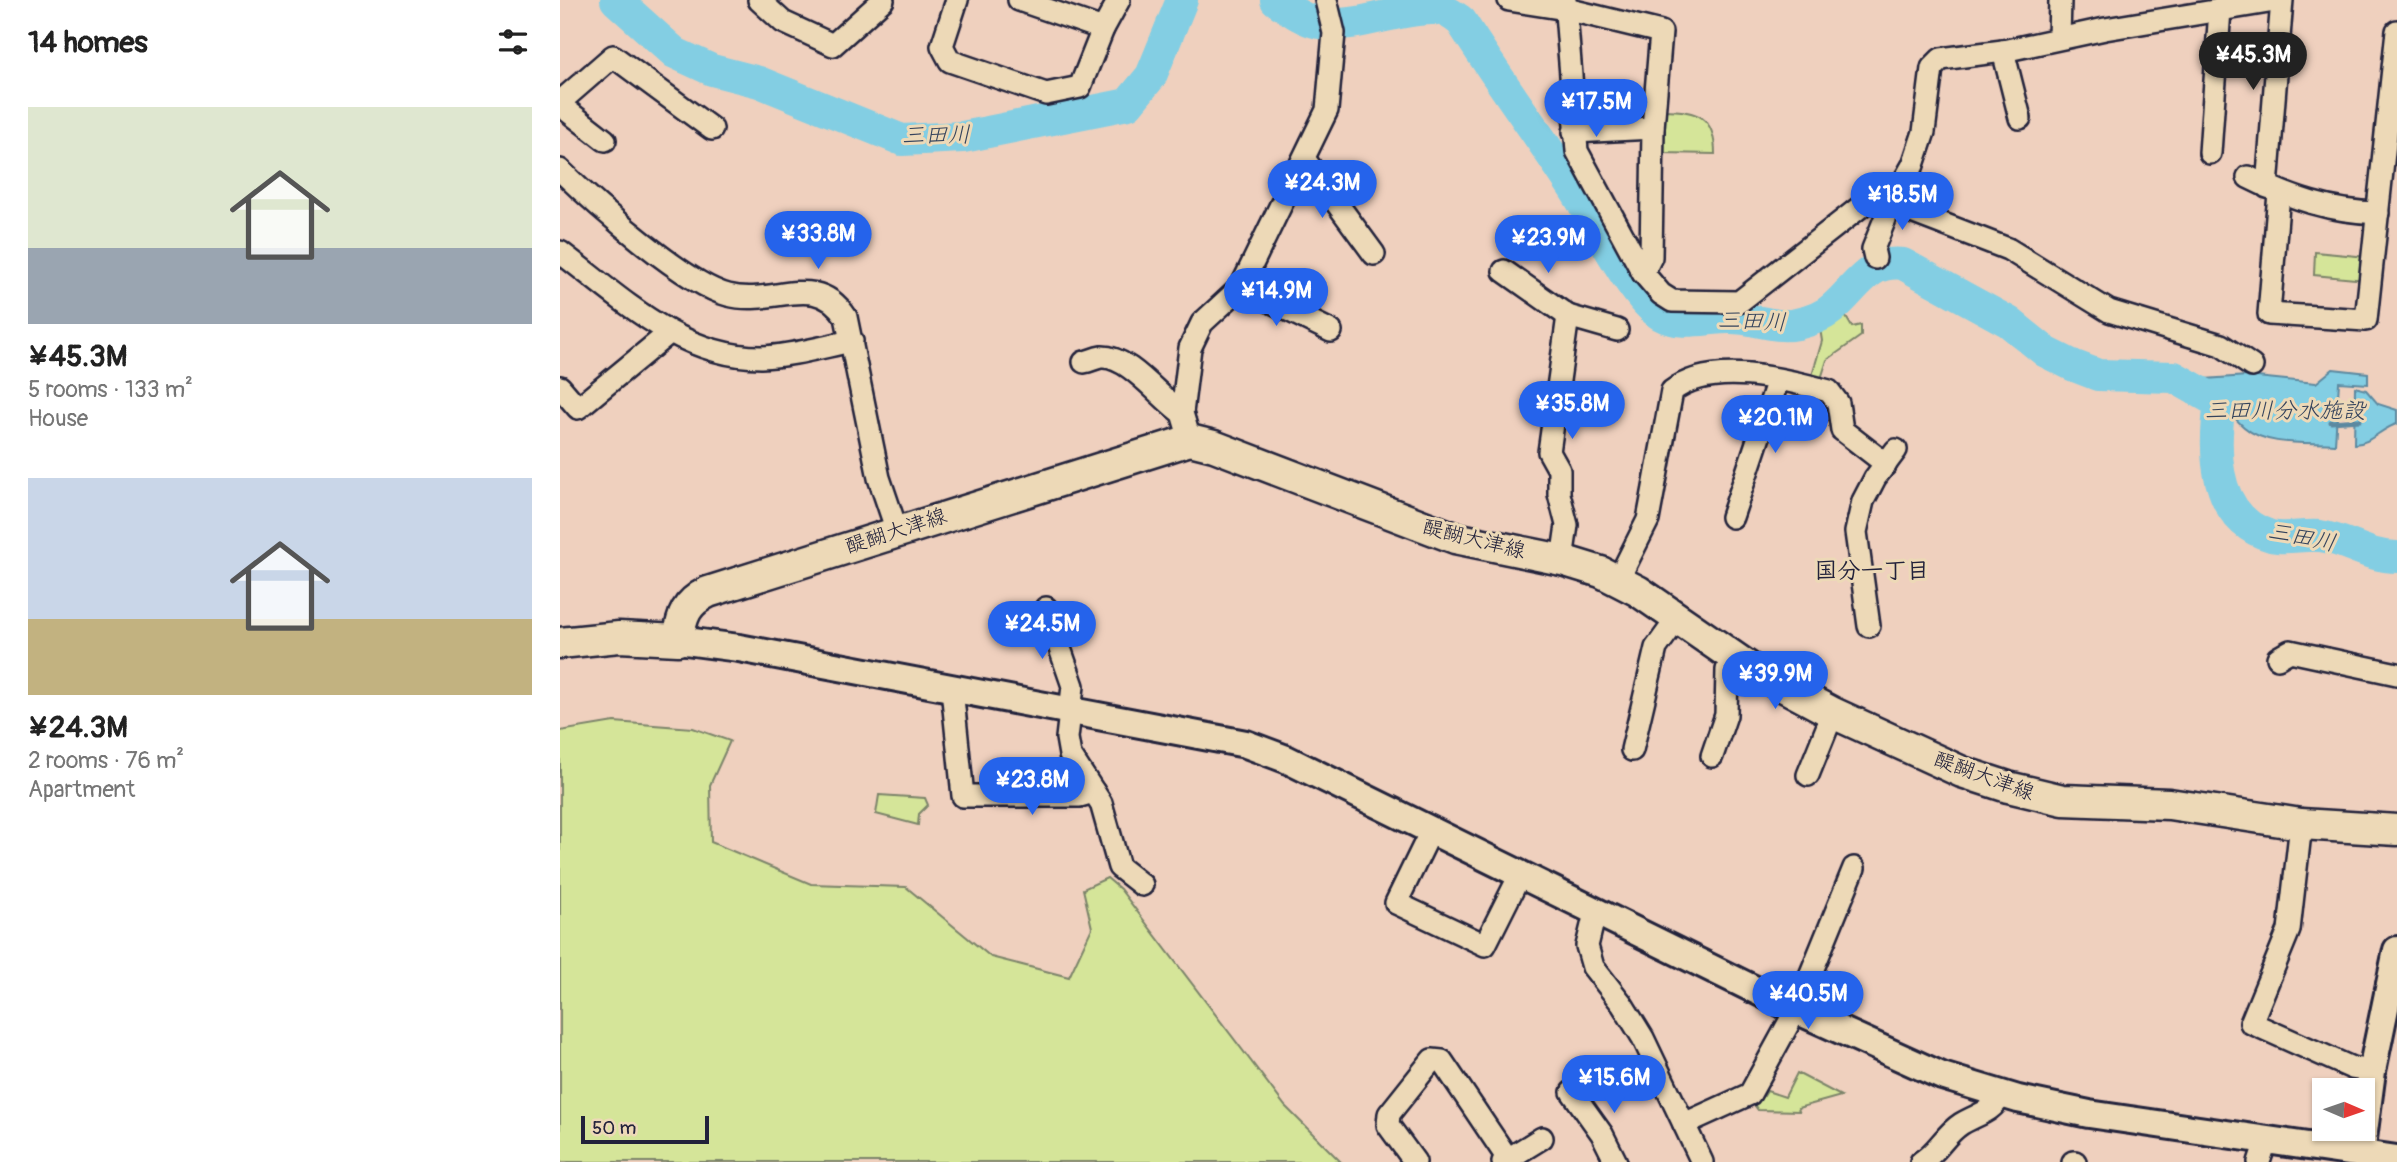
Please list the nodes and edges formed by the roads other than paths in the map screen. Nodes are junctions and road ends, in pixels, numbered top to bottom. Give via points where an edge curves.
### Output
1 (759, 0) edge
2 (883, 0) edge
3 (957, 0) edge
4 (1019, 0) edge
5 (1119, 0) edge
6 (1509, 0) edge
7 (2060, 0) edge
8 (2281, 0) edge
9 (1565, 4) edge
10 (2217, 6) edge
11 (1330, 17) edge
12 (1103, 29) junction
13 (2397, 32) edge
14 (2059, 38) junction
15 (2003, 51) junction
16 (560, 104) edge
17 (2020, 118) dead end
18 (1653, 128) junction
19 (712, 129) dead end
20 (1574, 132) junction
21 (605, 140) dead end
22 (2210, 153) dead end
23 (1305, 160) junction
24 (560, 170) edge
25 (2265, 186) junction
26 (1891, 204) junction
27 (2378, 213) junction
28 (560, 251) edge
29 (1374, 254) dead end
30 (1875, 258) dead end
31 (1504, 271) dead end
32 (1643, 273) junction
33 (1241, 287) junction
34 (1568, 316) junction
35 (1617, 330) dead end
36 (1331, 331) dead end
37 (669, 333) junction
38 (852, 341) junction
39 (1084, 362) dead end
40 (2252, 366) dead end
41 (1778, 380) junction
42 (560, 387) edge
43 (1186, 427) junction
44 (1732, 517) dead end
45 (897, 531) junction
46 (1562, 560) junction
47 (1618, 580) junction
48 (1046, 608) dead end
49 (1677, 619) junction
50 (1869, 626) dead end
51 (678, 640) junction
52 (560, 643) edge
53 (1732, 656) junction
54 (2278, 658) dead end
55 (2397, 674) edge
56 (952, 689) junction
57 (1070, 711) junction
58 (1832, 713) junction
59 (1632, 750) dead end
60 (1712, 756) dead end
61 (1808, 775) dead end
62 (1094, 792) junction
63 (2301, 824) junction
64 (2397, 830) edge
65 (1431, 831) junction
66 (1854, 868) dead end
67 (1520, 875) junction
68 (1142, 885) dead end
69 (1595, 913) junction
70 (2397, 950) edge
71 (1796, 1010) junction
72 (2372, 1072) junction
73 (1572, 1092) dead end
74 (2001, 1095) junction
75 (1684, 1124) junction
76 (1542, 1138) dead end
77 (2262, 1151) edge
78 (2381, 1157) edge
79 (1935, 1159) edge
80 (1506, 1160) edge
81 (1415, 1162) edge
82 (1616, 1162) edge
83 (1702, 1162) edge

1 - 2 street via 783,22 834,45
3 - 12 street via 942,46 950,61 1046,94 1080,87
4 - 12 street
5 - 12 street
6 - 9 street
7 - 14 street
8 - 10 street
8 - 25 street
9 - 18 street via 1661,32
9 - 20 street
10 - 14 street
10 - 22 street
11 - 23 street via 1327,110
13 - 27 street
14 - 15 street
15 - 17 street
15 - 26 street via 1941,59 1932,68 1924,132 1913,165
16 - 19 street via 613,55
16 - 21 street
18 - 20 street
18 - 32 street via 1651,257
20 - 32 street via 1583,166
23 - 29 street
23 - 33 street
24 - 38 street via 593,202 714,291 750,299 818,292 836,302 846,317
25 - 27 street via 2344,212
25 - 27 street via 2269,314 2366,320
26 - 30 street via 1873,249
26 - 32 street via 1864,204 1739,302 1672,301
26 - 40 street via 2008,249 2109,311 2221,345
28 - 37 street
31 - 34 street
33 - 36 street
33 - 43 street via 1202,323 1189,348
34 - 35 street
34 - 46 street via 1549,452 1559,470 1567,525
37 - 38 street via 704,349 733,355 774,355
37 - 42 street via 578,408
38 - 45 street via 879,478
39 - 43 street via 1100,357 1131,367
41 - 44 street
41 - 47 street via 1731,373 1683,383 1672,391 1648,520
41 - 50 street via 1829,391 1838,403 1842,430 1891,457 1863,501 1856,532
43 - 45 main road, 醍醐大津線
43 - 46 main road, 醍醐大津線 via 1214,446 1455,538
45 - 51 main road, 醍醐大津線 via 708,592 685,608
46 - 47 main road, 醍醐大津線
47 - 49 main road, 醍醐大津線
48 - 57 street via 1073,686
49 - 53 main road, 醍醐大津線
49 - 59 street via 1656,648
51 - 52 main road via 620,637
51 - 56 street
53 - 58 main road, 醍醐大津線
53 - 60 street via 1727,670 1726,715
54 - 55 street via 2290,651
56 - 57 street
56 - 62 street via 963,796 1080,796
57 - 62 street via 1070,755
57 - 65 street via 1246,744
58 - 61 street
58 - 63 main road, 醍醐大津線 via 1962,772 2046,798 2169,804
62 - 68 street via 1119,867
63 - 64 main road, 醍醐大津線
63 - 72 street via 2289,930 2251,1023 2352,1068
65 - 67 street
65 - 67 street via 1396,903 1485,945
66 - 71 street
67 - 69 street
69 - 71 street
69 - 75 street via 1587,946 1593,967 1643,1038
70 - 72 street
71 - 74 street via 1934,1073
71 - 75 street via 1750,1094
72 - 78 street
73 - 82 street
74 - 77 street
74 - 79 street via 1997,1104 1962,1123 1940,1142
75 - 83 street
76 - 80 street
77 - 78 street
80 - 81 street via 1442,1061 1432,1060 1389,1114 1388,1125

